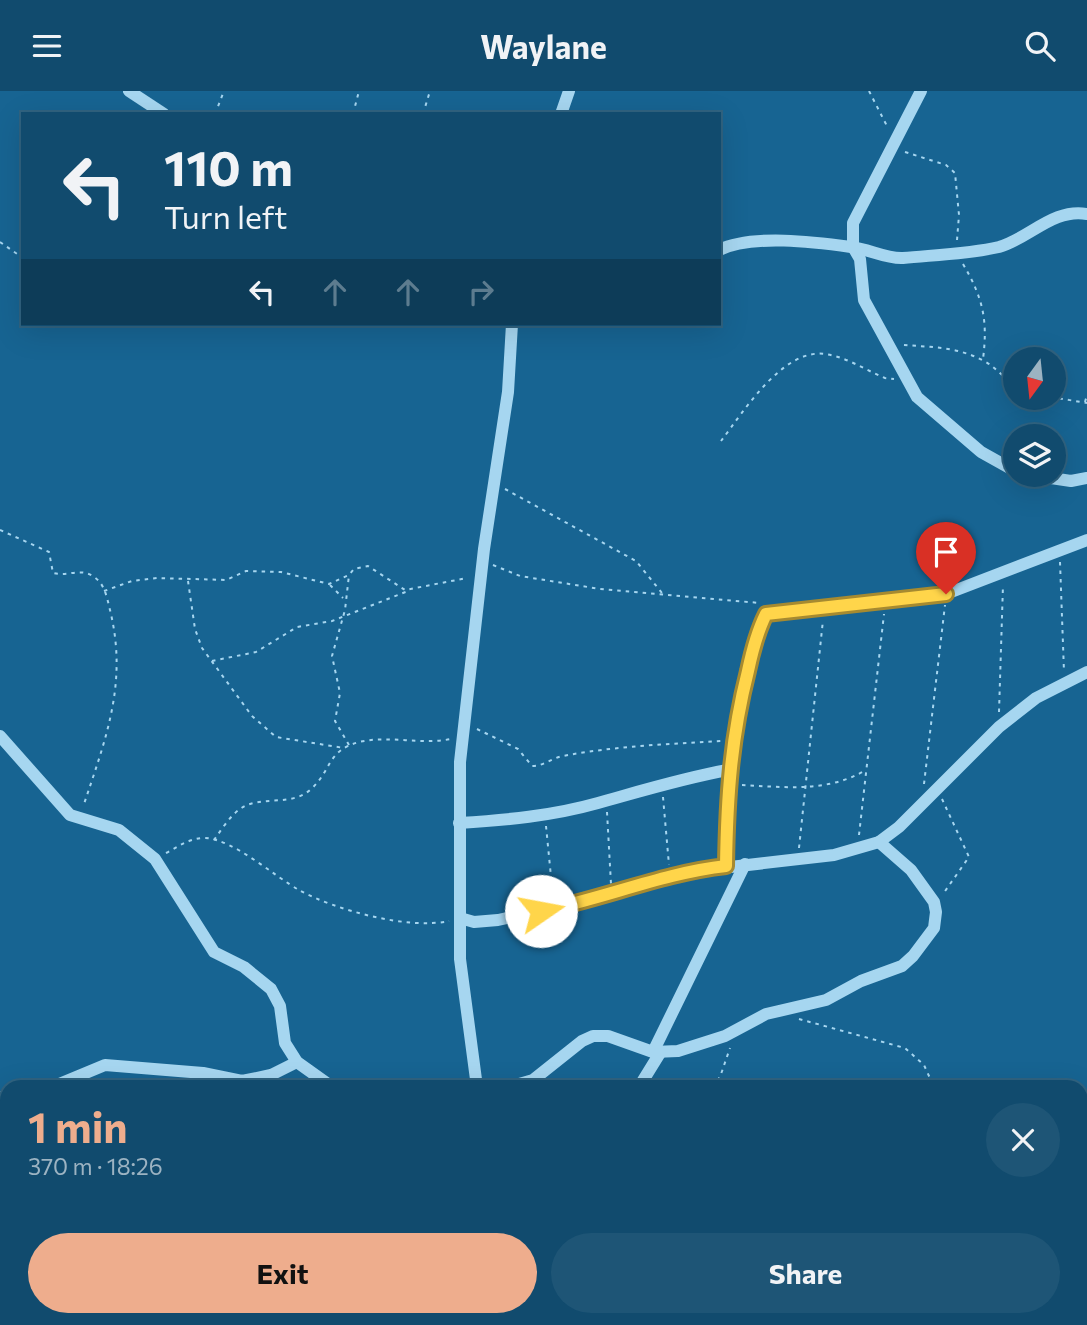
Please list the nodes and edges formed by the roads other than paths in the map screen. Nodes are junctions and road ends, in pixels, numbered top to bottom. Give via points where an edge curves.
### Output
1 (128, 91) edge
2 (569, 91) edge
3 (921, 91) edge
4 (161, 112) edge
5 (562, 112) edge
6 (1087, 214) edge
7 (853, 247) junction
8 (721, 249) edge
9 (512, 326) edge
10 (1003, 464) edge
11 (1087, 478) edge
12 (1066, 480) edge
13 (1087, 540) edge
14 (1087, 672) edge
15 (0, 736) edge
16 (728, 770) junction
17 (459, 823) junction
18 (879, 842) junction
19 (745, 864) junction
20 (726, 866) junction
21 (460, 918) junction
22 (656, 1052) junction
23 (297, 1062) junction
24 (68, 1080) edge
25 (237, 1080) edge
26 (247, 1080) edge
27 (322, 1080) edge
28 (479, 1080) edge
29 (533, 1080) edge
30 (642, 1080) edge

1 - 4 street
2 - 5 street
3 - 7 street via 855,217
6 - 7 street via 1059,216 998,247 897,258
7 - 8 street via 773,241
7 - 10 street via 860,259 864,300 905,376 926,405 981,452
9 - 17 street via 508,392 465,715
11 - 12 street
13 - 16 street via 946,594 768,613 756,639
14 - 18 street via 1036,698 999,727
15 - 23 street via 56,803 79,820 119,830 155,859 214,952 244,967 271,989 280,1006 285,1042
16 - 17 street via 545,814
16 - 20 street
17 - 21 street
18 - 19 street via 798,859
18 - 22 street via 911,870 934,904 934,928 913,956 902,966 826,1000 766,1014 678,1051
19 - 20 street
19 - 22 street
20 - 21 street via 670,876 555,909 474,922
21 - 28 street via 463,994
22 - 29 street via 608,1036 593,1036
22 - 30 street
23 - 26 street
23 - 27 street
24 - 25 street via 105,1065

